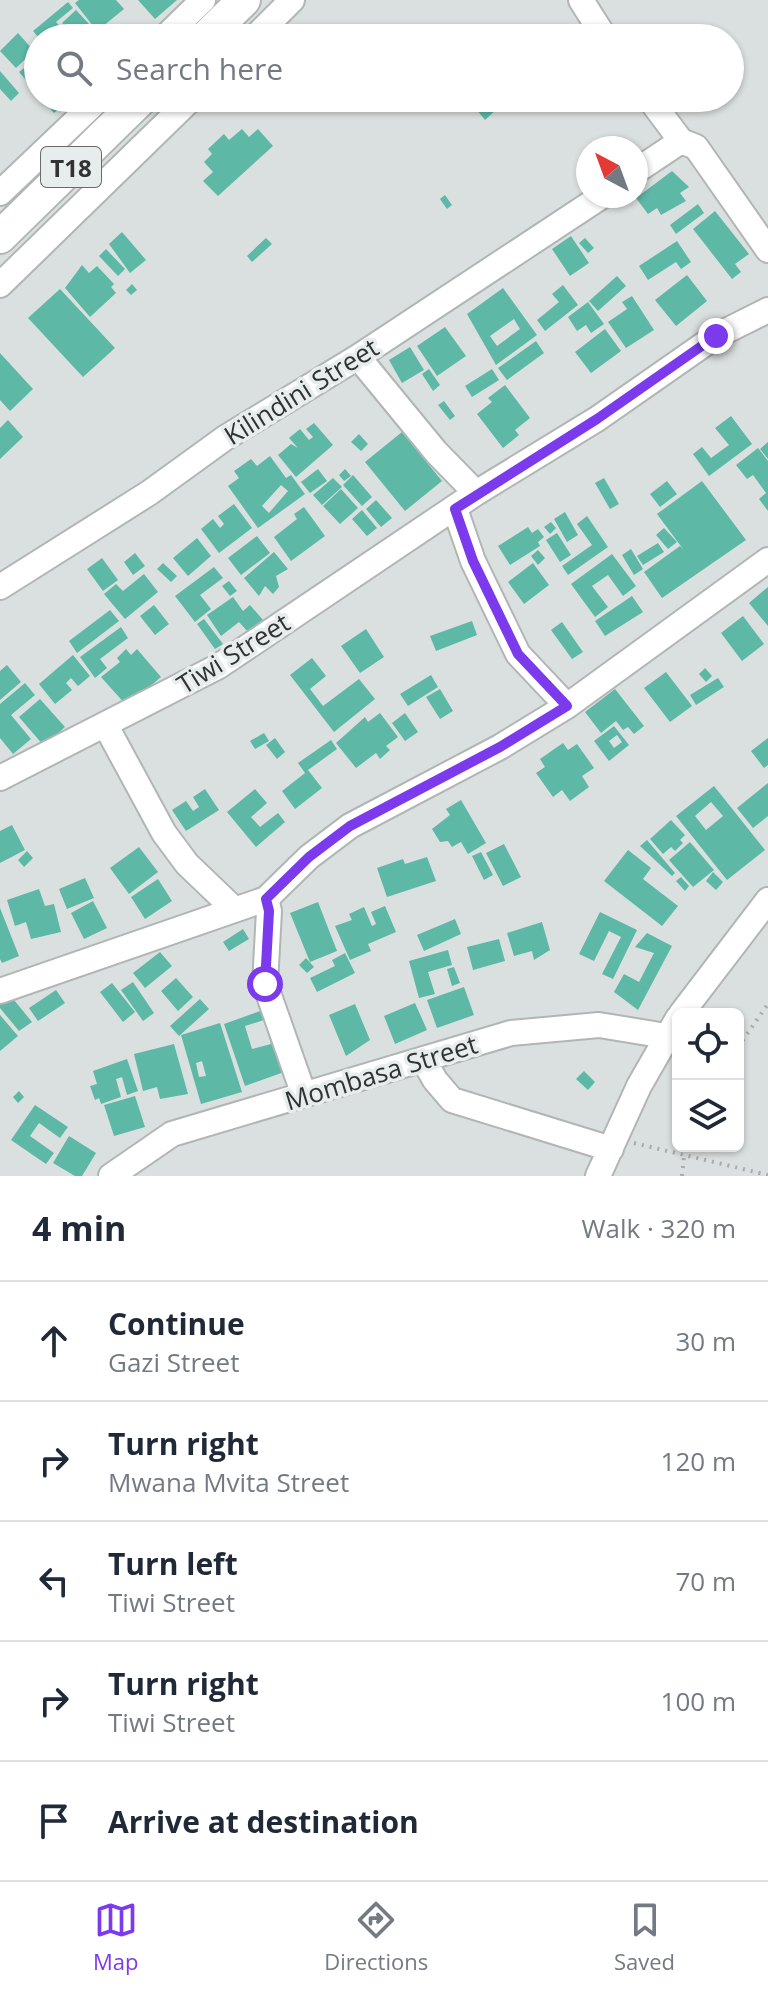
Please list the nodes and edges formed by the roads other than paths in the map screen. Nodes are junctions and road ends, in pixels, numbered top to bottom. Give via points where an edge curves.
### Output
1 (203, 0) edge
2 (244, 0) edge
3 (292, 0) edge
4 (581, 0) edge
5 (178, 24) edge
6 (219, 24) edge
7 (268, 24) edge
8 (596, 24) edge
9 (85, 112) edge
10 (128, 112) edge
11 (178, 112) edge
12 (659, 112) edge
13 (681, 141) junction
14 (648, 163) edge
15 (0, 193) edge
16 (584, 208) edge
17 (0, 237) edge
18 (768, 250) edge
19 (0, 285) edge
20 (768, 310) edge
21 (358, 357) junction
22 (476, 493) junction
23 (455, 509) junction
24 (768, 560) edge
25 (0, 587) edge
26 (567, 706) junction
27 (106, 726) junction
28 (0, 778) edge
29 (266, 899) junction
30 (768, 900) edge
31 (234, 909) junction
32 (0, 991) edge
33 (686, 1008) edge
34 (672, 1023) edge
35 (672, 1029) edge
36 (423, 1059) junction
37 (304, 1095) junction
38 (613, 1143) junction
39 (111, 1176) edge
40 (598, 1176) edge

1 - 5 street
2 - 6 main road
3 - 7 street
4 - 8 street
9 - 15 street
10 - 17 main road, T18
11 - 19 street
12 - 13 street
13 - 14 street
13 - 18 street via 696,147 712,165
16 - 21 street, Kilindini Street
20 - 22 street, Tiwi Street via 716,336 597,419
21 - 22 street
21 - 25 street, Kilindini Street
22 - 23 street, Tiwi Street
23 - 26 street via 473,561 518,654
23 - 27 street, Tiwi Street via 219,666
24 - 26 street
26 - 29 street via 350,826
27 - 28 street, Tiwi Street
27 - 31 street via 170,842
29 - 31 street
29 - 37 street via 265,984
30 - 33 street
31 - 32 street
34 - 36 street, Mombasa Street via 511,1033
35 - 38 street
36 - 37 street, Mombasa Street
36 - 38 street via 452,1100
37 - 39 street, Mombasa Street via 172,1134
38 - 40 street

